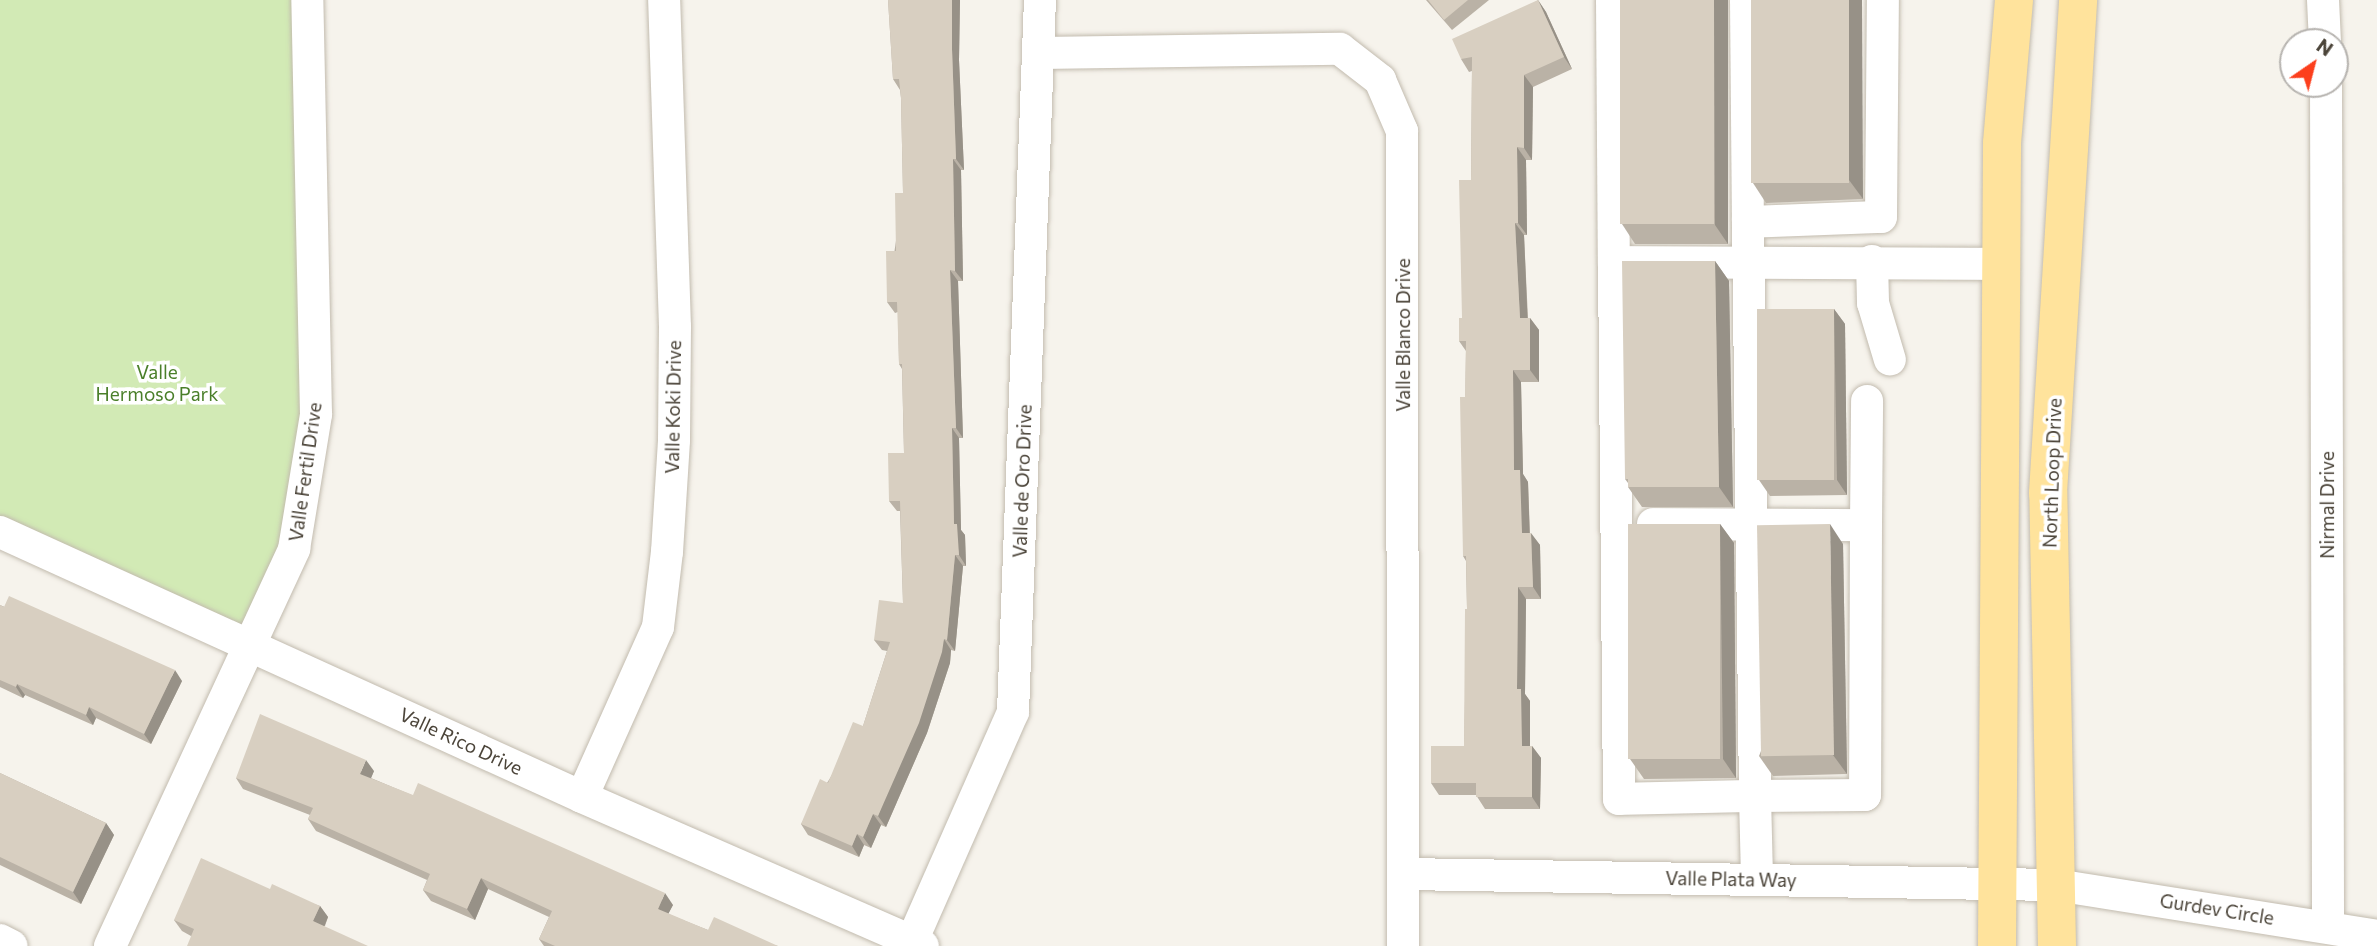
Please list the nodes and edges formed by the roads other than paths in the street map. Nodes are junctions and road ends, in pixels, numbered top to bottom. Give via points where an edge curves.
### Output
1 (307, 0) edge
2 (664, 0) edge
3 (1040, 0) edge
4 (1612, 0) edge
5 (1746, 0) edge
6 (1883, 0) edge
7 (2014, 0) edge
8 (2078, 0) edge
9 (2323, 0) edge
10 (2324, 28) edge
11 (1039, 53) junction
12 (2326, 98) edge
13 (1748, 222) junction
14 (1750, 261) junction
15 (1872, 261) junction
16 (1614, 262) junction
17 (2001, 264) junction
18 (1890, 360) dead end
19 (1867, 401) dead end
20 (1752, 523) junction
21 (1617, 525) junction
22 (1866, 526) junction
23 (0, 532) edge
24 (251, 644) junction
25 (1755, 796) junction
26 (582, 797) junction
27 (1405, 874) junction
28 (1757, 880) junction
29 (1997, 884) junction
30 (2056, 885) junction
31 (2329, 926) junction
32 (2377, 936) edge
33 (0, 940) edge
34 (918, 943) edge
35 (12, 946) edge
36 (110, 946) edge
37 (1403, 946) edge
38 (1997, 946) edge
39 (2057, 946) edge

1 - 24 street, Valle Fertil Drive via 316,414 294,549
2 - 26 street, Valle Koki Drive via 675,327 667,552 658,627
3 - 11 street, Valle de Oro Drive
4 - 16 street
5 - 13 street
6 - 13 street via 1881,218
7 - 17 main road via 2002,143
8 - 30 main road, North Loop Drive via 2048,493
9 - 10 street
11 - 27 street, Valle Blanco Drive via 1340,49 1380,80 1402,131
11 - 34 street, Valle de Oro Drive via 1013,712
12 - 31 street, Nirmal Drive
13 - 14 street
14 - 15 street
14 - 16 street
14 - 20 street
15 - 17 street
15 - 18 street via 1873,303
16 - 21 street
17 - 29 main road
19 - 22 street
20 - 21 street
20 - 22 street
20 - 25 street
21 - 25 street via 1619,799
22 - 25 street via 1865,794
23 - 24 street, Valle Rico Drive
24 - 26 street, Valle Rico Drive
24 - 36 street, Valle Fertil Drive
25 - 28 street
26 - 34 street, Valle Rico Drive
27 - 28 street, Valle Plata Way
27 - 37 street, Valle Blanco Drive
28 - 29 street, Valle Plata Way
29 - 30 street, Valle Plata Way
29 - 38 main road
30 - 31 street, Gurdev Circle
30 - 39 main road, North Loop Drive
31 - 32 street, Gurdev Circle
33 - 35 street

